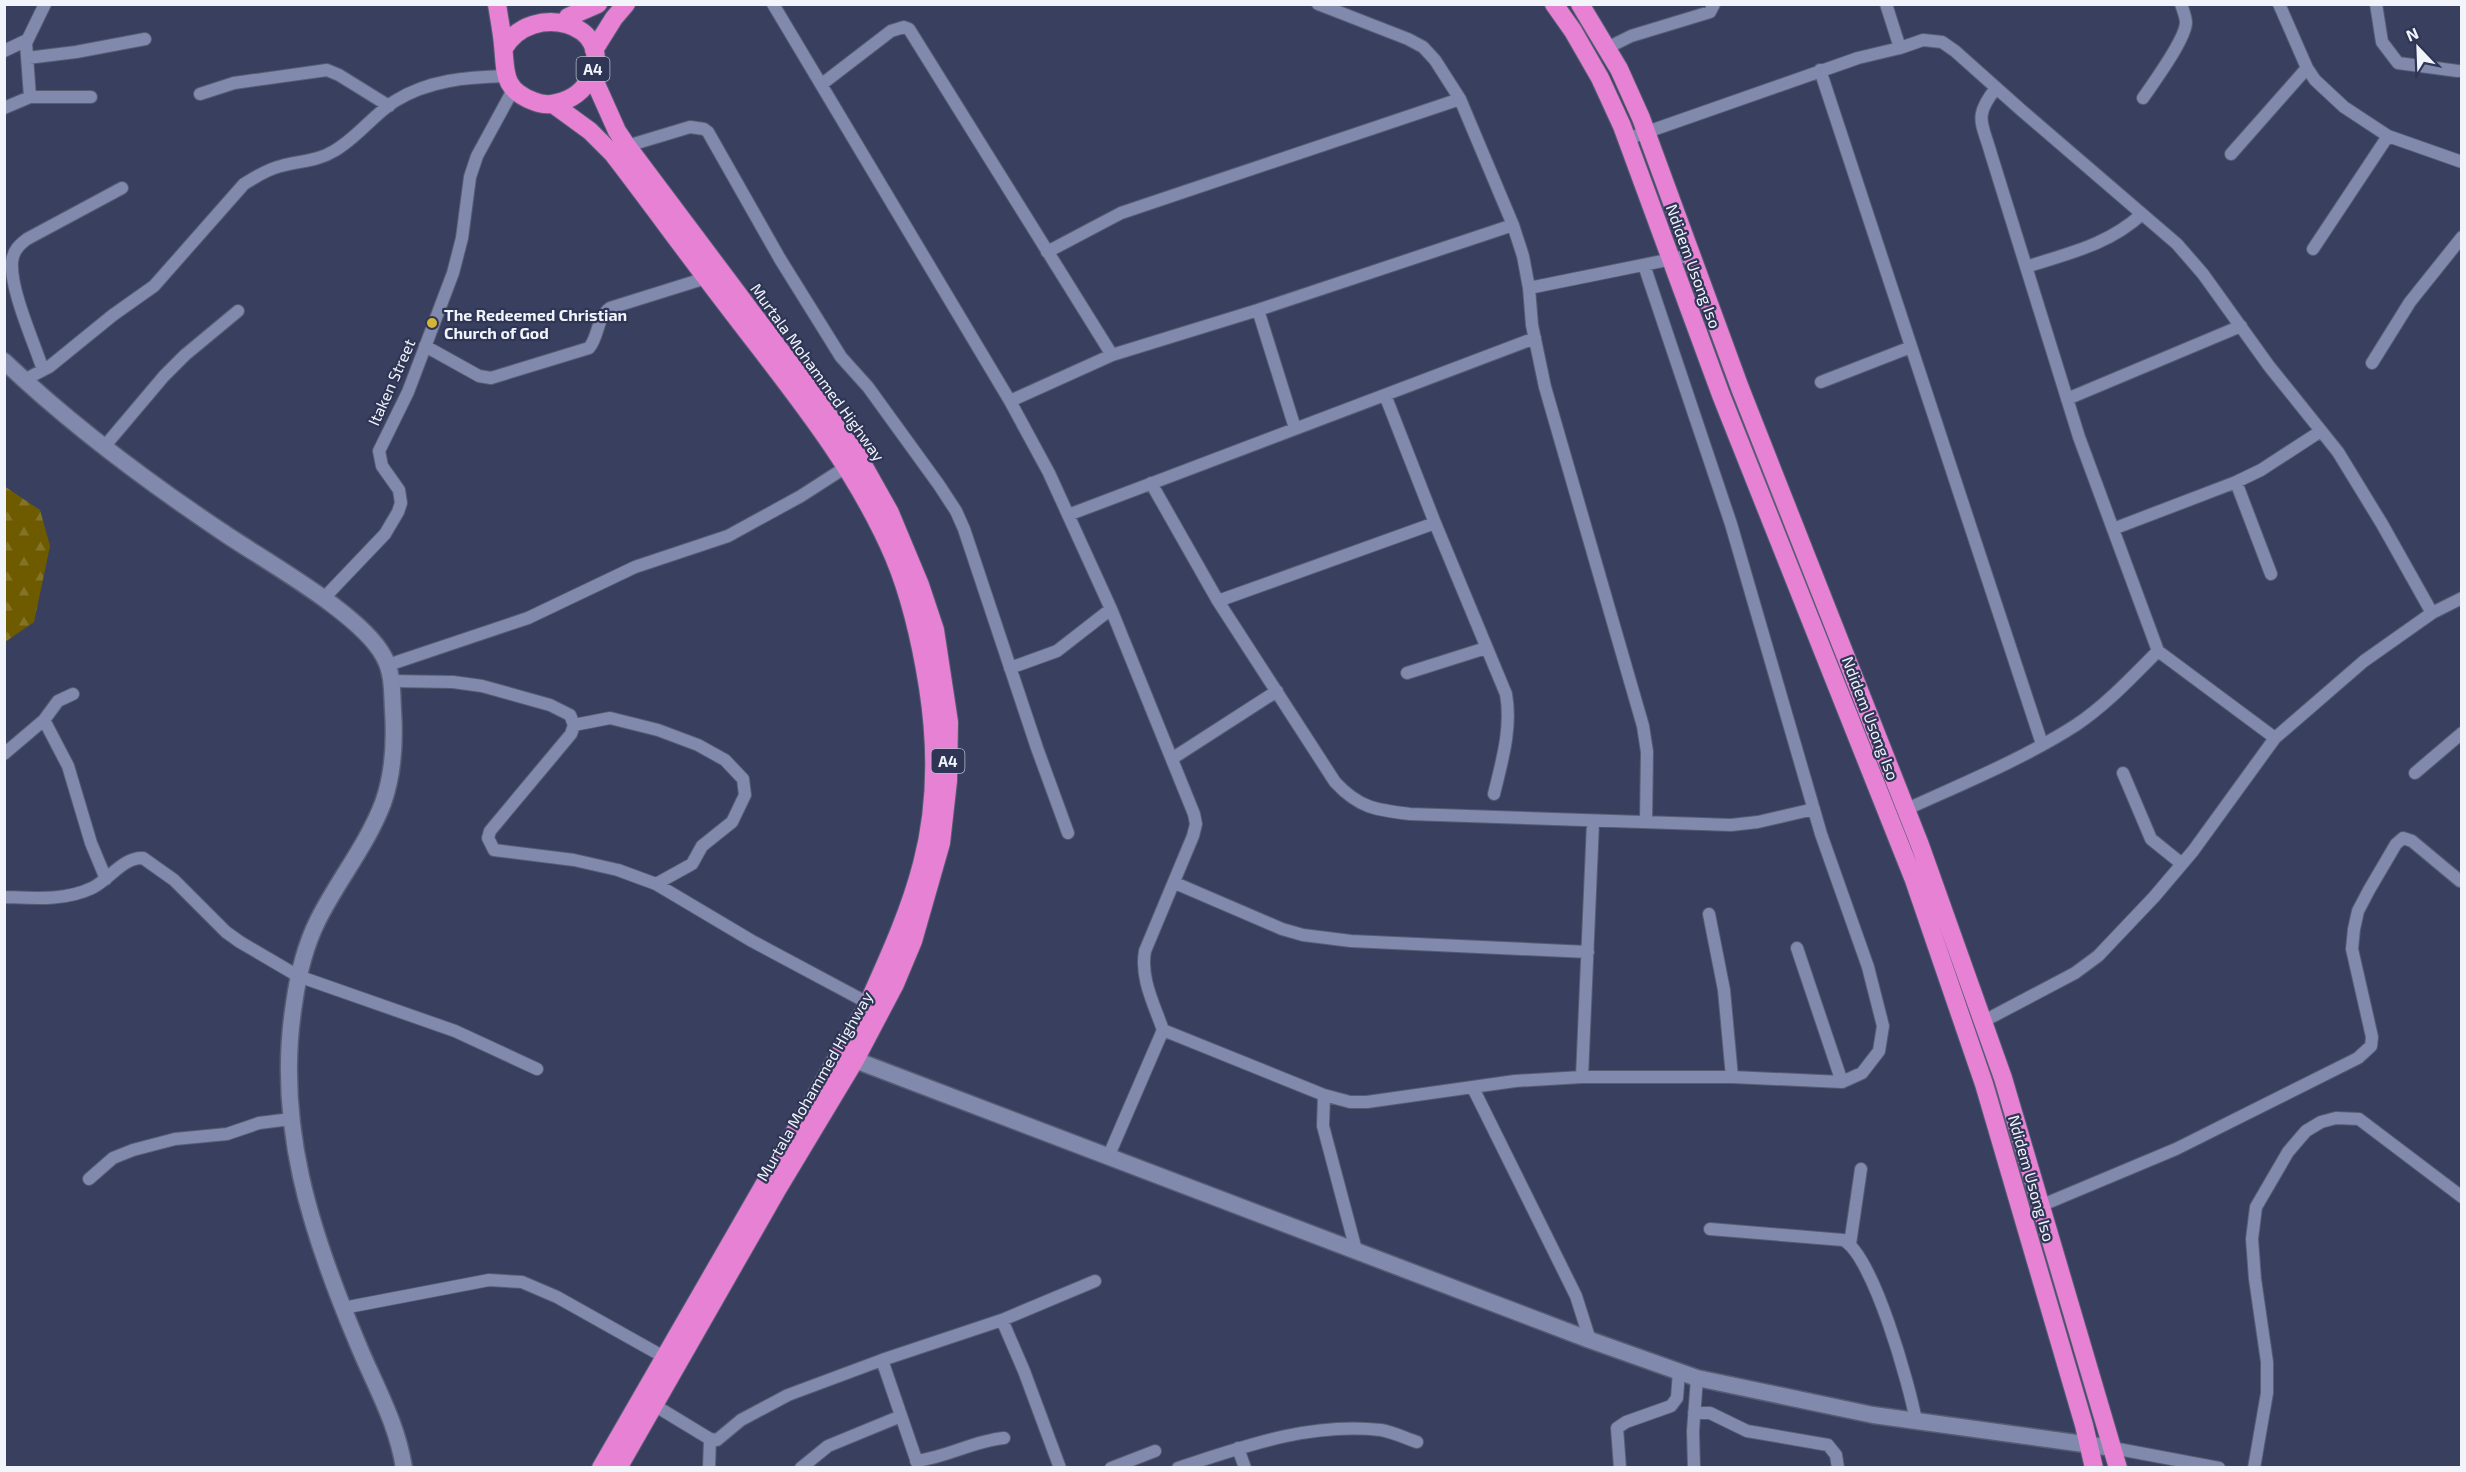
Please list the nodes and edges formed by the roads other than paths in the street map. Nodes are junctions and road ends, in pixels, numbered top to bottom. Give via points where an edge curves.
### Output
1 (45, 4) edge
2 (496, 4) edge
3 (598, 4) edge
4 (626, 4) edge
5 (773, 4) edge
6 (1318, 4) edge
7 (1554, 4) edge
8 (1580, 4) edge
9 (1714, 4) edge
10 (1886, 4) edge
11 (2181, 4) edge
12 (2279, 4) edge
13 (2376, 4) edge
14 (552, 11) edge
15 (145, 39) dead end
16 (27, 40) junction
17 (504, 48) junction
18 (1607, 48) junction
19 (1900, 48) junction
20 (594, 50) junction
21 (4, 51) edge
22 (27, 58) junction
23 (2307, 68) junction
24 (1618, 69) junction
25 (1820, 70) junction
26 (2458, 71) dead end
27 (591, 75) junction
28 (1600, 78) junction
29 (510, 82) junction
30 (822, 84) junction
31 (1996, 88) junction
32 (200, 94) dead end
33 (91, 97) dead end
34 (30, 98) junction
35 (2143, 98) dead end
36 (1460, 99) junction
37 (553, 104) junction
38 (389, 106) junction
39 (4, 108) edge
40 (1647, 133) junction
41 (2388, 136) junction
42 (1627, 139) junction
43 (627, 146) junction
44 (2231, 154) dead end
45 (2462, 162) edge
46 (122, 188) dead end
47 (2142, 214) junction
48 (1513, 225) junction
49 (2462, 237) edge
50 (2313, 249) dead end
51 (1047, 252) junction
52 (1692, 255) junction
53 (1671, 259) junction
54 (1644, 265) junction
55 (2026, 267) junction
56 (706, 278) junction
57 (1529, 288) junction
58 (1258, 310) junction
59 (238, 311) dead end
60 (2241, 326) junction
61 (1535, 338) junction
62 (425, 346) junction
63 (1911, 347) junction
64 (1112, 355) junction
65 (4, 361) edge
66 (2372, 363) dead end
67 (43, 370) junction
68 (24, 380) junction
69 (1821, 382) dead end
70 (1385, 395) junction
71 (2067, 399) junction
72 (1010, 401) junction
73 (1295, 428) junction
74 (2321, 431) junction
75 (105, 447) junction
76 (846, 467) junction
77 (2236, 482) junction
78 (1151, 483) junction
79 (1068, 515) junction
80 (1435, 523) junction
81 (2113, 529) junction
82 (2271, 574) dead end
83 (2462, 598) edge
84 (323, 599) junction
85 (1218, 601) junction
86 (1111, 609) junction
87 (2432, 613) junction
88 (1486, 648) junction
89 (2158, 651) junction
90 (1010, 668) junction
91 (389, 673) junction
92 (1407, 673) dead end
93 (1276, 691) junction
94 (73, 694) dead end
95 (44, 720) junction
96 (574, 725) junction
97 (2462, 733) edge
98 (2275, 738) junction
99 (2042, 744) junction
100 (4, 754) edge
101 (1173, 758) junction
102 (2123, 773) dead end
103 (2415, 773) dead end
104 (1494, 794) dead end
105 (1907, 808) junction
106 (1814, 809) junction
107 (1593, 822) junction
108 (1646, 822) junction
109 (1068, 833) dead end
110 (2182, 864) junction
111 (106, 879) junction
112 (2460, 881) edge
113 (1175, 883) junction
114 (656, 884) junction
115 (4, 897) edge
116 (1708, 914) dead end
117 (1797, 948) dead end
118 (1588, 952) junction
119 (298, 976) junction
120 (868, 1003) junction
121 (1984, 1021) junction
122 (1163, 1030) junction
123 (855, 1060) junction
124 (537, 1069) dead end
125 (1582, 1077) junction
126 (1732, 1077) junction
127 (1842, 1082) junction
128 (1473, 1088) junction
129 (1324, 1095) junction
130 (291, 1119) junction
131 (1110, 1155) junction
132 (1861, 1169) dead end
133 (89, 1179) dead end
134 (2462, 1197) edge
135 (2040, 1206) junction
136 (1710, 1229) dead end
137 (1851, 1244) junction
138 (1356, 1250) junction
139 (1095, 1281) dead end
140 (343, 1308) junction
141 (1002, 1320) junction
142 (1590, 1340) junction
143 (664, 1358) junction
144 (882, 1360) junction
145 (1679, 1371) junction
146 (1697, 1378) junction
147 (654, 1405) junction
148 (1694, 1413) junction
149 (901, 1416) junction
150 (1916, 1421) junction
151 (1004, 1438) dead end
152 (710, 1439) junction
153 (1416, 1442) dead end
154 (2088, 1446) junction
155 (1238, 1448) junction
156 (2113, 1448) junction
157 (1155, 1451) dead end
158 (918, 1464) edge
159 (404, 1467) edge
160 (601, 1467) edge
161 (618, 1467) edge
162 (709, 1467) edge
163 (801, 1467) edge
164 (1060, 1467) edge
165 (1111, 1467) edge
166 (1179, 1467) edge
167 (1245, 1467) edge
168 (1620, 1467) edge
169 (1694, 1467) edge
170 (1838, 1467) edge
171 (2094, 1467) edge
172 (2118, 1467) edge
173 (2219, 1467) edge
174 (2254, 1467) edge

1 - 16 street
2 - 17 highway
3 - 14 highway
4 - 20 highway
5 - 30 street
6 - 36 street via 1423,47
7 - 28 highway, Ndidem Usong Iso
8 - 18 highway, Ndidem Usong Iso
9 - 18 street via 1710,12 1631,36
10 - 19 street
11 - 35 street via 2186,23 2182,34
12 - 23 street
13 - 26 street via 2382,42 2398,63
14 - 17 highway via 521,22 508,36
14 - 20 highway, A4 via 583,27
15 - 22 street
16 - 21 street
16 - 22 street
17 - 29 highway via 503,62
18 - 24 highway, Ndidem Usong Iso
19 - 25 street
19 - 31 street via 1923,40 1942,42
20 - 27 highway, A4
22 - 34 street
23 - 41 street via 2344,107
23 - 44 street
24 - 28 highway
24 - 40 highway, Ndidem Usong Iso
25 - 40 street
25 - 63 street
27 - 37 highway, A4 via 583,89
27 - 43 highway, Murtala Mohammed Highway / A4
28 - 42 highway, Ndidem Usong Iso
29 - 37 highway, A4 via 525,98
29 - 38 street via 450,80 408,94
29 - 62 street, Itaken Street via 473,166 456,264
30 - 51 street via 891,31 909,29
30 - 72 street
31 - 47 street
31 - 55 street via 1983,104 1982,119
32 - 38 street via 234,83 327,70
33 - 34 street
34 - 39 street
36 - 48 street
36 - 51 street via 1121,213
37 - 56 highway, Murtala Mohammed Highway / A4 via 613,154
38 - 67 street via 322,158 279,166 244,184 159,282
40 - 42 street
40 - 52 highway, Ndidem Usong Iso
41 - 45 street
41 - 50 street
42 - 53 highway, Ndidem Usong Iso
43 - 90 street via 690,128 708,132 841,357 868,387 956,511
43 - 123 highway, Murtala Mohammed Highway / A4 via 858,456 890,513 935,630 948,722 948,781 941,843 914,940
46 - 67 street via 27,239 14,254 13,272 20,304
47 - 55 street via 2110,239
47 - 60 street via 2204,273
48 - 57 street
48 - 58 street
49 - 66 street via 2410,302
51 - 64 street
52 - 53 street
52 - 105 highway, Ndidem Usong Iso via 1740,388
53 - 54 street
53 - 154 highway, Ndidem Usong Iso via 1914,880 1984,1084
54 - 57 street
54 - 106 street via 1731,524
55 - 71 street
56 - 62 street via 610,308 603,314 589,348 501,377 479,375
56 - 76 highway, Murtala Mohammed Highway / A4 via 788,383
57 - 61 street
58 - 64 street
58 - 73 street
59 - 75 street via 164,375
60 - 71 street
60 - 74 street
61 - 70 street
61 - 108 street via 1545,387 1643,726 1647,752
62 - 84 street, Itaken Street via 380,451 382,466 399,490 398,512 385,534
63 - 69 street
63 - 99 street
64 - 72 street
65 - 68 street
67 - 68 street
68 - 75 street
70 - 73 street
70 - 80 street
71 - 81 street
72 - 79 street
73 - 78 street
74 - 77 street
74 - 87 street via 2382,524
75 - 84 street
76 - 91 street via 728,536 634,567 528,618
76 - 120 highway, Murtala Mohammed Highway / A4 via 885,537 910,603 923,651 935,767 922,863 901,929
77 - 81 street
77 - 82 street
78 - 79 street
78 - 85 street
79 - 86 street
80 - 85 street
80 - 88 street
81 - 89 street
83 - 87 street
84 - 91 street via 362,629 378,647
85 - 93 street
86 - 90 street via 1057,651
86 - 101 street
87 - 98 street via 2364,661
88 - 92 street
88 - 104 street via 1506,694 1509,712
89 - 98 street
89 - 99 street via 2098,708
90 - 109 street
91 - 96 street via 482,686 558,708 570,715
91 - 119 street via 394,722 383,803 317,921
93 - 101 street
93 - 107 street via 1335,782 1359,804 1378,811 1410,814
94 - 95 street via 58,701
95 - 100 street
95 - 111 street via 68,766
96 - 114 street via 571,735 490,831 490,844 502,852 574,860
96 - 114 street via 610,718 658,730 725,760 743,779 746,795 732,822 702,846 692,864
97 - 103 street
98 - 110 street
99 - 105 street
101 - 113 street via 1196,824
102 - 110 street via 2151,839
105 - 121 highway, Ndidem Usong Iso
106 - 108 street via 1731,825
106 - 127 street via 1858,936 1882,1026 1879,1051 1872,1063 1862,1073
107 - 108 street
107 - 118 street
110 - 121 street via 2098,957
111 - 115 street via 93,888 64,896
111 - 119 street via 130,860 143,858 174,880 226,932
112 - 135 street via 2412,841 2403,838 2369,890 2358,911 2352,949 2372,1037 2371,1046 2358,1058 2176,1149
113 - 118 street via 1303,935 1351,942
113 - 122 street via 1143,963
114 - 120 street
116 - 126 street via 1724,990
117 - 127 street
118 - 125 street
119 - 124 street via 455,1031
119 - 130 street via 290,1049
120 - 143 highway, Murtala Mohammed Highway / A4
121 - 135 highway, Ndidem Usong Iso
122 - 129 street
122 - 131 street
123 - 131 street
123 - 147 highway, Murtala Mohammed Highway / A4
125 - 126 street
125 - 128 street
126 - 127 street
128 - 129 street via 1367,1102
128 - 142 street via 1576,1296
129 - 138 street via 1323,1126
130 - 133 street via 133,1150 113,1158
130 - 140 street via 304,1198
131 - 138 street
132 - 137 street
134 - 174 street via 2359,1119 2321,1122 2306,1131 2288,1152 2256,1207 2252,1239 2267,1362 2267,1393
135 - 156 highway, Ndidem Usong Iso
136 - 137 street via 1843,1240
137 - 150 street via 1871,1282 1902,1360
138 - 142 street
139 - 141 street
140 - 143 street via 489,1280 522,1282 557,1297
140 - 159 street via 391,1418
141 - 144 street
141 - 164 street
142 - 145 street
143 - 160 highway, Murtala Mohammed Highway / A4
144 - 149 street
144 - 152 street via 788,1395 741,1420 722,1438
145 - 146 street
145 - 168 street via 1677,1398 1671,1406 1617,1428
146 - 148 street
146 - 150 street
147 - 152 street
147 - 161 highway, Murtala Mohammed Highway / A4
148 - 169 street
148 - 170 street via 1710,1413 1747,1431 1828,1445 1836,1455
149 - 158 street
149 - 163 street via 828,1446
150 - 154 street
151 - 158 street
152 - 162 street
153 - 155 street via 1384,1431 1344,1429 1271,1438
154 - 156 street
154 - 171 highway, Ndidem Usong Iso
155 - 166 street
155 - 167 street
156 - 172 highway, Ndidem Usong Iso
156 - 173 street
157 - 165 street

